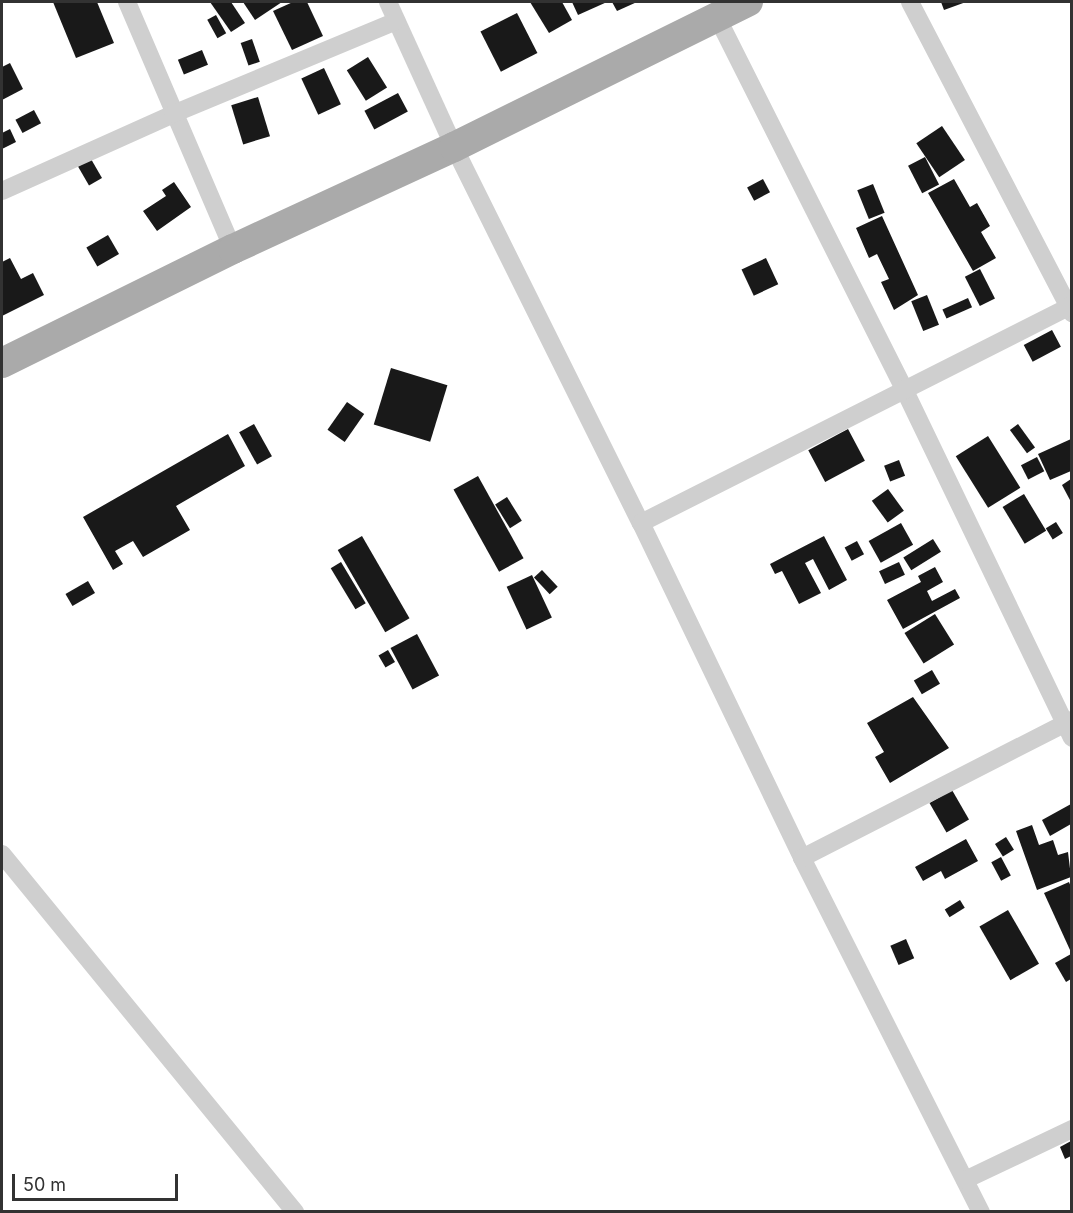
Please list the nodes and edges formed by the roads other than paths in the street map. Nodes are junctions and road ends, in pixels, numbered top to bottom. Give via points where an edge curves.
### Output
1 (127, 2) edge
2 (388, 2) edge
3 (748, 2) edge
4 (910, 2) edge
5 (717, 17) junction
6 (396, 21) junction
7 (172, 114) junction
8 (454, 147) junction
9 (2, 191) edge
10 (233, 249) junction
11 (1070, 308) edge
12 (2, 363) edge
13 (904, 389) junction
14 (641, 523) junction
15 (1069, 727) edge
16 (2, 854) edge
17 (802, 858) junction
18 (1071, 1129) edge
19 (965, 1180) junction
20 (295, 1212) edge
21 (981, 1212) edge

1 - 7 street
2 - 6 street
3 - 5 main road
4 - 11 street
5 - 8 main road
5 - 13 street
6 - 7 street
6 - 8 street
7 - 9 street
7 - 10 street
8 - 10 main road
8 - 14 street
10 - 12 main road
11 - 13 street
13 - 14 street
13 - 15 street
14 - 17 street
15 - 17 street
16 - 20 street
17 - 19 street
18 - 19 street
19 - 21 street

